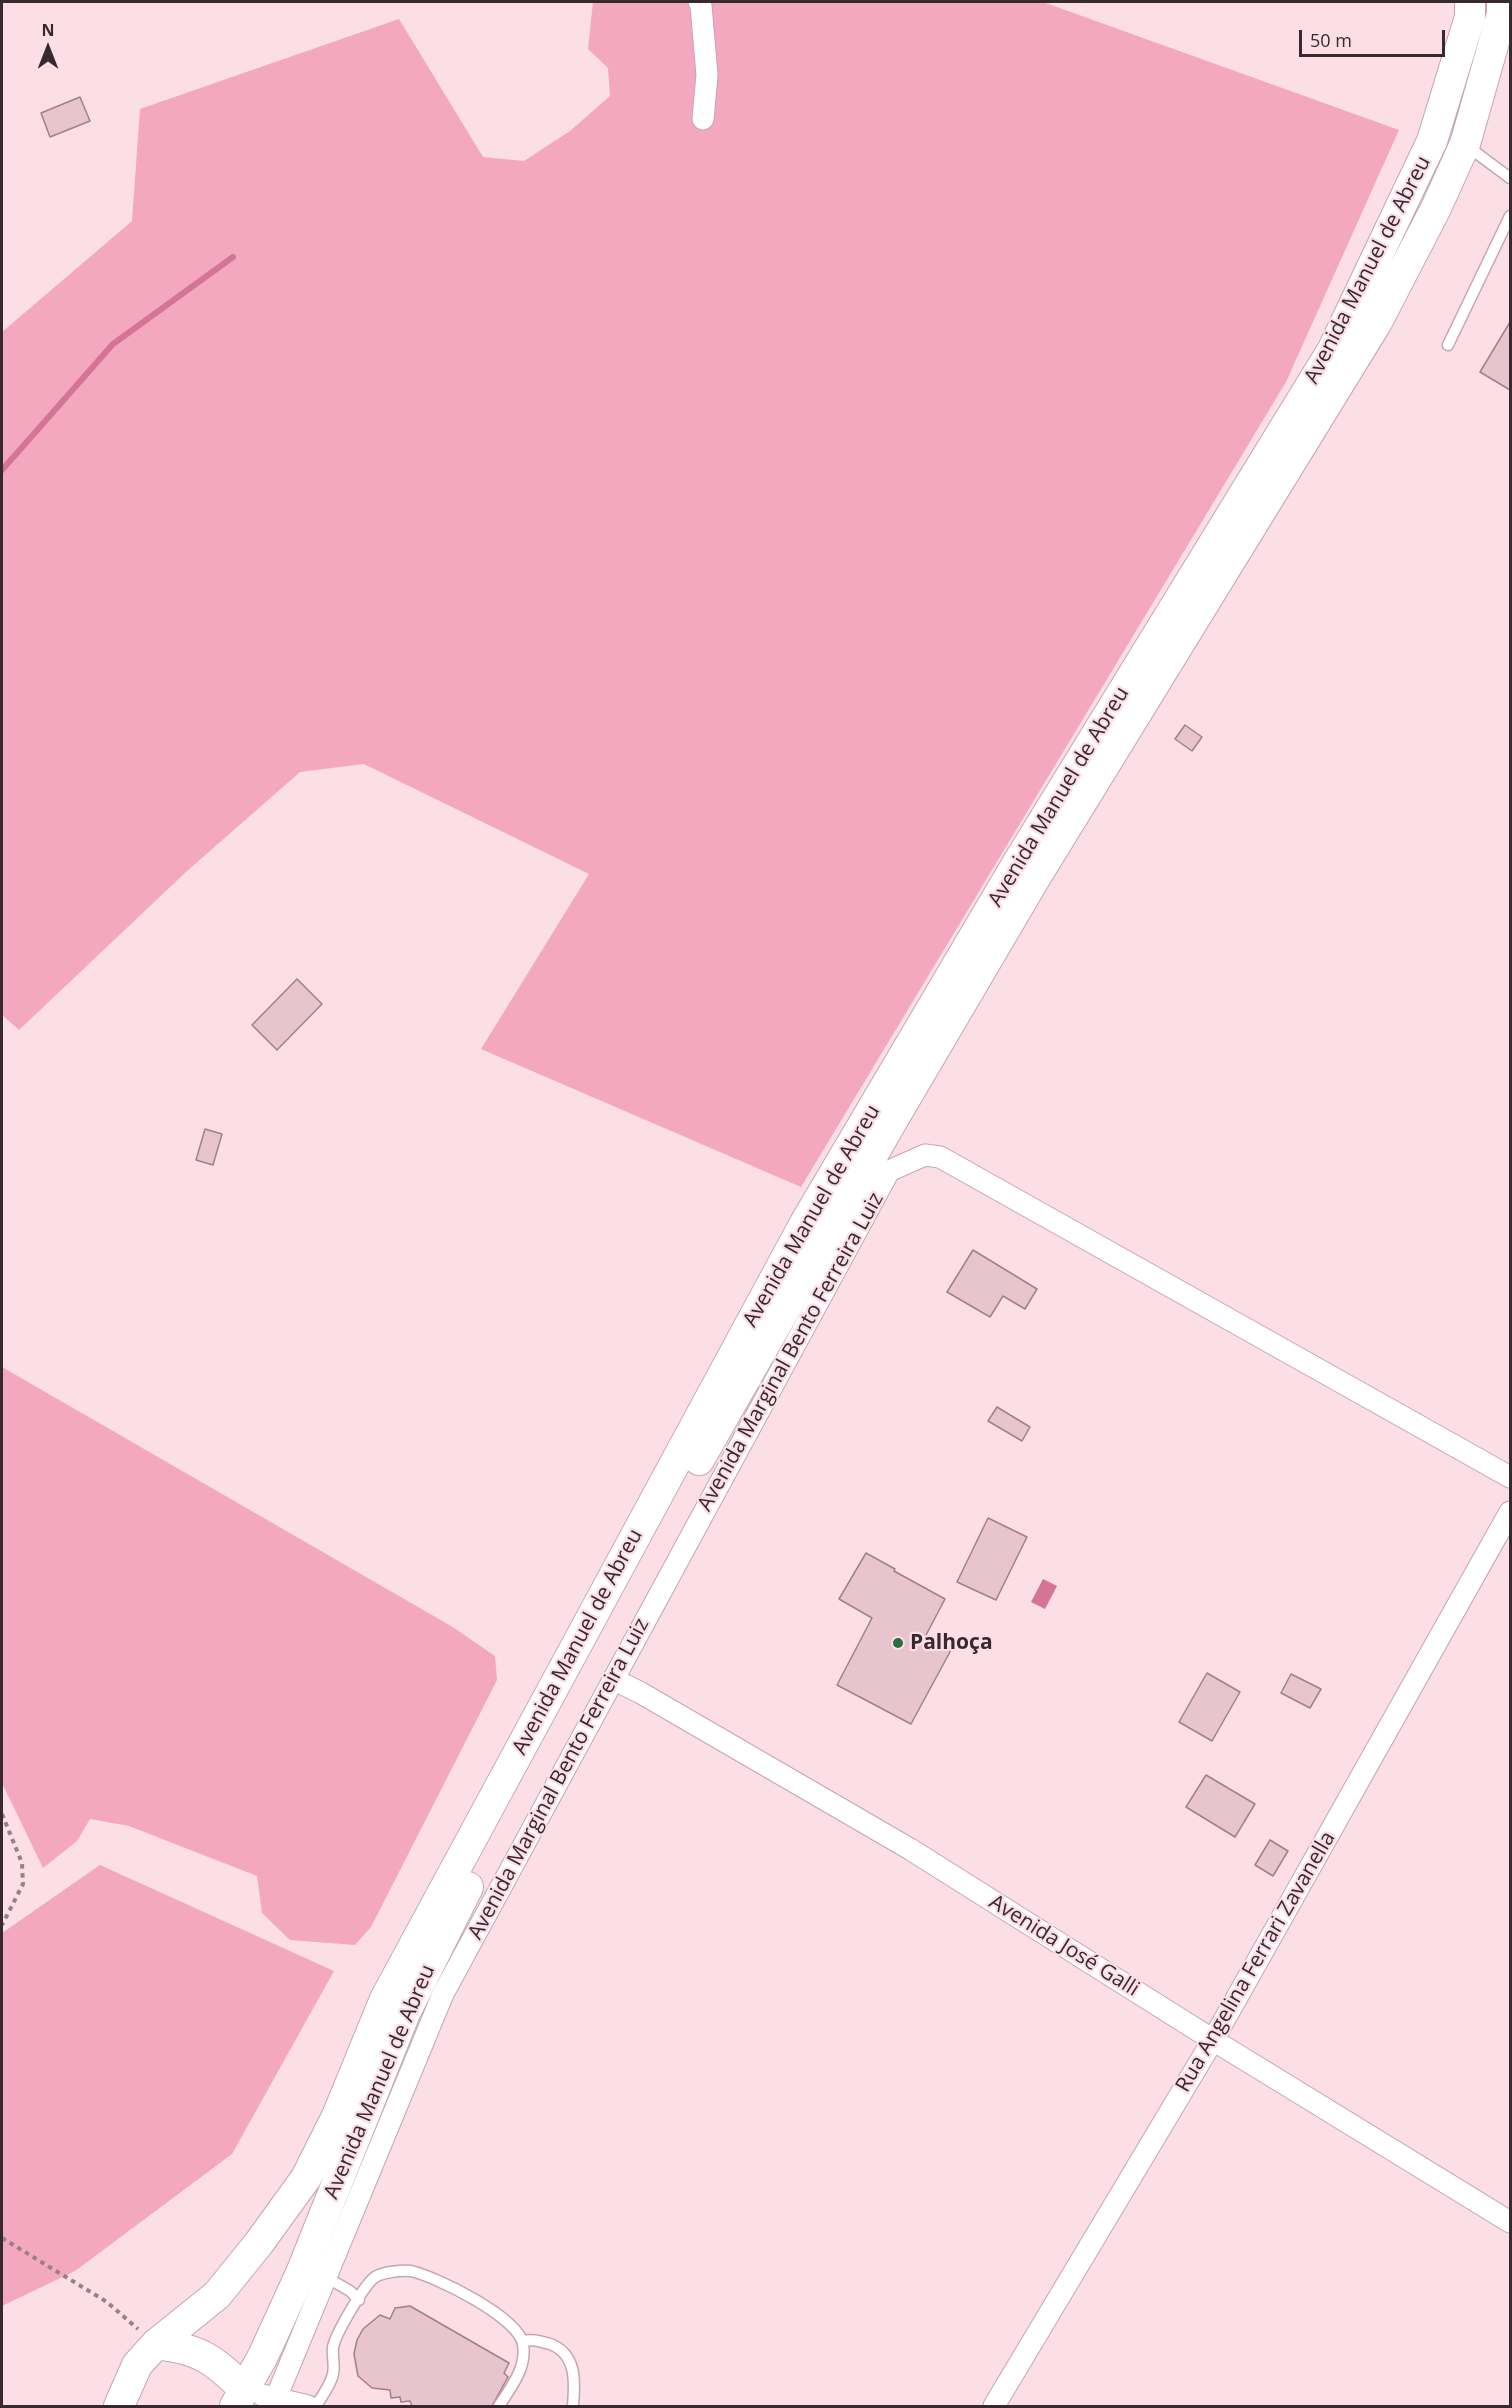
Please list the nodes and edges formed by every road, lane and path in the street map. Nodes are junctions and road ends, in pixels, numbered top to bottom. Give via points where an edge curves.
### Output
1 (699, 2) edge
2 (1502, 2) edge
3 (1466, 7) edge
4 (703, 119) dead end
5 (1465, 144) junction
6 (1510, 178) edge
7 (1510, 216) edge
8 (1448, 345) dead end
9 (1510, 1477) edge
10 (1510, 1512) edge
11 (613, 1679) junction
12 (2, 1814) edge
13 (2, 1925) edge
14 (1213, 2040) junction
15 (1510, 2222) edge
16 (2, 2238) edge
17 (326, 2277) junction
18 (359, 2300) junction
19 (522, 2341) junction
20 (156, 2344) junction
21 (256, 2400) edge
22 (119, 2406) edge
23 (308, 2406) edge
24 (316, 2406) edge
25 (499, 2406) edge
26 (573, 2406) edge
27 (994, 2406) edge

1 - 4 street via 707,75
2 - 5 main road, Avenida Manuel de Abreu via 1502,14
3 - 20 main road, Avenida Manuel de Abreu via 1432,141 1333,349 1017,864 805,1223 385,1999 337,2116 306,2178 217,2295
5 - 6 lane
5 - 21 main road, Avenida Manuel de Abreu via 1377,322 1034,880 588,1655 405,2013 301,2273
7 - 8 lane
9 - 11 street, Avenida Marginal Bento Ferreira Luiz via 940,1157 925,1155 889,1171
10 - 14 street, Rua Angelina Ferrari Zavanella
11 - 14 street, Avenida José Galli via 910,1850
11 - 17 street, Avenida Marginal Bento Ferreira Luiz via 443,1994
12 - 13 path via 22,1863 22,1884
14 - 15 street, Avenida José Galli
14 - 27 street, Rua Angelina Ferrari Zavanella
16 - 20 path via 107,2302
17 - 18 lane
17 - 21 street, Avenida Marginal Bento Ferreira Luiz
18 - 19 lane via 374,2278 409,2271 475,2300 508,2322
18 - 24 lane via 340,2327 332,2357 334,2373
19 - 25 lane via 524,2360
19 - 26 lane via 535,2339 568,2356 575,2386
20 - 21 main road via 193,2351 218,2364
20 - 22 main road, Avenida Manuel de Abreu via 137,2365
21 - 23 street

